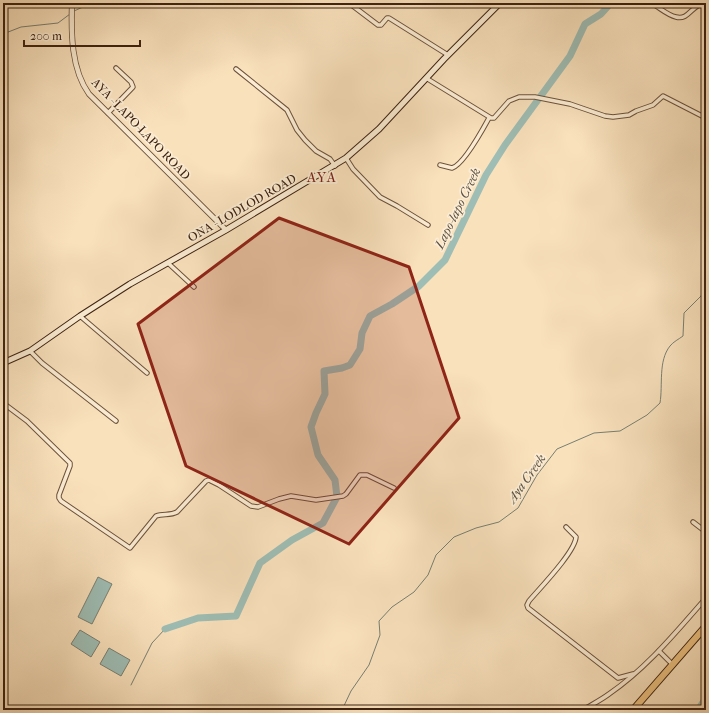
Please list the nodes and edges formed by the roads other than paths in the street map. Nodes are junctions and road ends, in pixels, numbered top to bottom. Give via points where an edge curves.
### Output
1 (72, 3) edge
2 (349, 3) edge
3 (500, 3) edge
4 (651, 3) edge
5 (706, 5) edge
6 (448, 55) junction
7 (116, 68) dead end
8 (236, 69) dead end
9 (426, 78) junction
10 (108, 112) junction
11 (706, 116) edge
12 (489, 118) junction
13 (346, 158) junction
14 (440, 165) dead end
15 (335, 166) junction
16 (428, 225) dead end
17 (226, 230) junction
18 (168, 263) junction
19 (194, 287) dead end
20 (80, 316) junction
21 (30, 351) junction
22 (3, 363) edge
23 (147, 374) dead end
24 (3, 403) edge
25 (116, 421) dead end
26 (394, 488) dead end
27 (693, 522) dead end
28 (566, 527) dead end
29 (706, 532) edge
30 (706, 598) edge
31 (706, 626) edge
32 (659, 651) junction
33 (673, 665) junction
34 (633, 674) junction
35 (583, 710) edge
36 (633, 710) edge

1 - 10 street, AYA - LAPO-LAPO ROAD via 72,37 78,74 89,94
2 - 6 street via 378,25 389,18
3 - 6 main road, ONA - LODLOD ROAD
4 - 5 street via 676,18 688,14 697,5
6 - 9 main road, ONA - LODLOD ROAD
7 - 10 street via 133,87
8 - 15 street via 287,110 305,140 328,157
9 - 12 street
9 - 13 main road, ONA - LODLOD ROAD via 379,129
10 - 17 street, AYA - LAPO-LAPO ROAD
11 - 12 street via 665,96 653,105 629,115 613,117 570,104 535,97 519,97 509,101 494,118
12 - 14 street via 459,164 452,168
13 - 15 main road, ONA - LODLOD ROAD
13 - 16 street via 380,197
15 - 17 main road, ONA - LODLOD ROAD
17 - 18 main road, ONA - LODLOD ROAD
18 - 19 street
18 - 20 main road, ONA - LODLOD ROAD
20 - 21 main road, ONA - LODLOD ROAD
20 - 23 street
21 - 22 main road, ONA - LODLOD ROAD
21 - 25 street
24 - 26 street via 27,421 70,463 59,495 61,501 130,548 156,516 177,512 209,480 251,506 258,507 291,496 316,500 343,496 363,474
27 - 29 street
28 - 34 street via 576,537 574,547 529,601 528,608 618,678
30 - 32 street
31 - 33 highway
32 - 33 street
32 - 34 street
33 - 36 highway
34 - 35 street via 609,694

